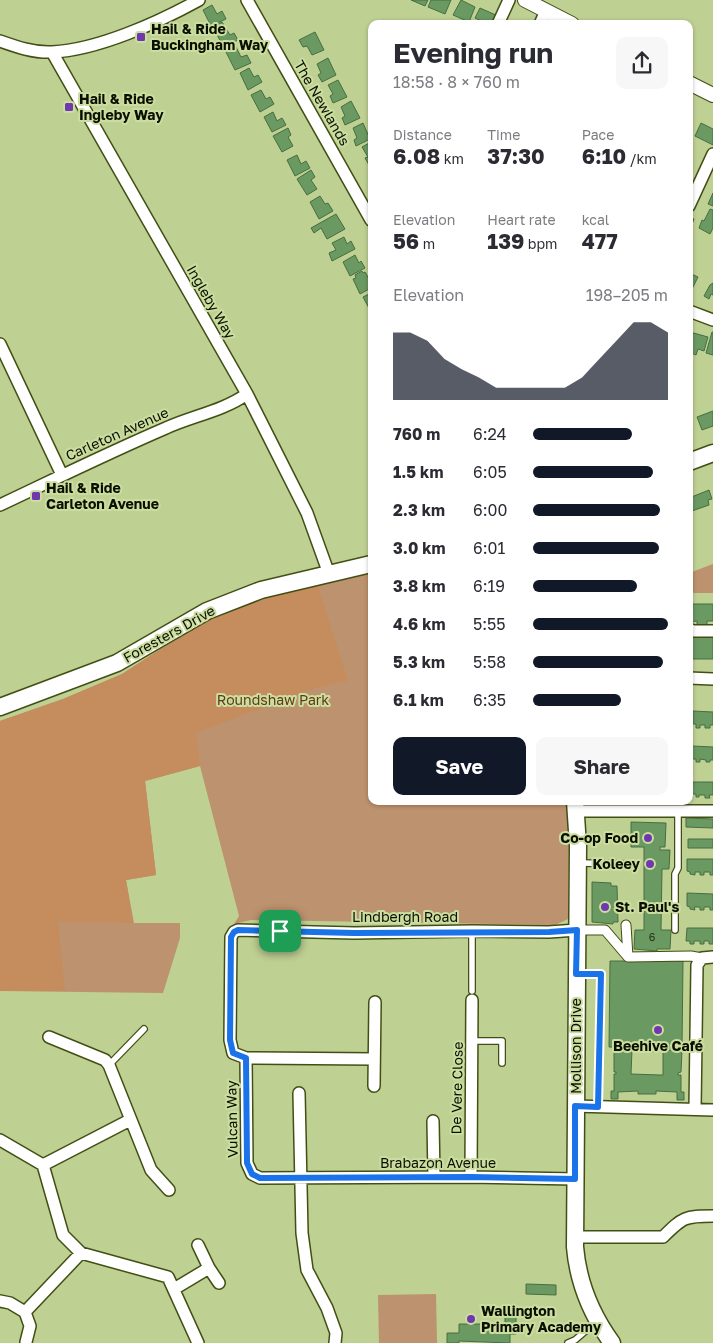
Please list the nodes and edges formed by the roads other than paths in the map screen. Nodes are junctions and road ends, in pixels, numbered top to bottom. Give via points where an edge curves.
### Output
1 (199, 0) edge
2 (247, 0) edge
3 (509, 0) edge
4 (525, 0) edge
5 (546, 10) junction
6 (500, 20) edge
7 (542, 20) edge
8 (565, 20) edge
9 (0, 41) edge
10 (52, 52) junction
11 (693, 85) edge
12 (713, 95) edge
13 (713, 154) edge
14 (693, 197) edge
15 (368, 215) edge
16 (693, 312) edge
17 (713, 320) edge
18 (0, 344) edge
19 (247, 394) junction
20 (713, 454) edge
21 (693, 461) edge
22 (62, 475) junction
23 (0, 505) edge
24 (368, 565) edge
25 (330, 574) junction
26 (693, 631) edge
27 (713, 632) edge
28 (693, 678) edge
29 (713, 679) edge
30 (0, 707) edge
31 (576, 806) edge
32 (624, 806) edge
33 (678, 811) junction
34 (713, 811) edge
35 (578, 863) junction
36 (627, 864) dead end
37 (626, 925) dead end
38 (577, 930) junction
39 (675, 930) dead end
40 (472, 931) junction
41 (628, 957) junction
42 (707, 958) edge
43 (576, 974) junction
44 (472, 996) joint
45 (375, 1002) dead end
46 (144, 1029) dead end
47 (49, 1037) dead end
48 (472, 1041) junction
49 (246, 1058) junction
50 (374, 1059) junction
51 (502, 1063) dead end
52 (108, 1065) junction
53 (374, 1086) dead end
54 (299, 1093) dead end
55 (575, 1106) junction
56 (598, 1107) junction
57 (695, 1109) junction
58 (713, 1110) edge
59 (130, 1120) junction
60 (433, 1121) dead end
61 (0, 1140) edge
62 (43, 1165) junction
63 (434, 1177) junction
64 (471, 1177) junction
65 (301, 1179) junction
66 (575, 1179) junction
67 (169, 1190) dead end
68 (713, 1216) edge
69 (574, 1237) junction
70 (198, 1245) dead end
71 (81, 1253) junction
72 (210, 1268) junction
73 (219, 1283) dead end
74 (174, 1289) junction
75 (0, 1301) edge
76 (25, 1312) junction
77 (597, 1321) junction
78 (26, 1342) edge
79 (198, 1343) edge
80 (335, 1343) edge
81 (568, 1343) edge
82 (612, 1343) edge

1 - 10 street via 170,16 116,37
2 - 15 street, The Newlands
3 - 6 street
4 - 5 street
5 - 7 street
5 - 8 street
9 - 10 street via 29,50
10 - 19 street, Ingleby Way
11 - 12 street
13 - 14 street
16 - 17 street
18 - 22 street
19 - 22 street, Carleton Avenue via 226,406 169,426
19 - 25 street, Ingleby Way via 307,513
20 - 21 main road
22 - 23 street, Carleton Avenue
24 - 25 main road, Foresters Drive
25 - 30 main road, Foresters Drive via 261,590 207,611 117,663
26 - 27 street
28 - 29 street
31 - 32 street
31 - 35 main road, Mollison Drive
32 - 33 street
33 - 34 street
33 - 39 lane
35 - 36 lane
35 - 38 main road, Mollison Drive
37 - 41 street
38 - 40 street, Lindbergh Road
38 - 41 street via 605,930
38 - 43 main road, Mollison Drive
40 - 44 lane
40 - 49 street, Lindbergh Road via 234,932 231,937 230,1040 233,1053
41 - 42 street
42 - 57 street via 698,962 696,969
43 - 55 main road, Mollison Drive
43 - 56 lane via 601,974
44 - 48 street, De Vere Close
45 - 50 street
46 - 52 lane
47 - 52 street via 105,1060
48 - 51 lane via 502,1041
48 - 64 street, De Vere Close
49 - 50 street
49 - 65 street, Vulcan Way via 247,1163 252,1174 260,1178
50 - 53 street
52 - 59 street
54 - 65 street
55 - 56 street
55 - 66 main road, Mollison Drive
56 - 57 street
57 - 58 street
59 - 62 street
59 - 67 street via 151,1170
60 - 63 street, De Vere Close
61 - 62 street
62 - 71 street via 63,1235
63 - 64 street, Brabazon Avenue
63 - 65 street, Brabazon Avenue
64 - 66 street, Brabazon Avenue
65 - 80 street via 302,1233 307,1270 327,1308 336,1333
66 - 69 main road, Mollison Drive
68 - 69 street via 691,1216 679,1220 663,1237
69 - 77 main road, Mollison Drive via 579,1275
70 - 72 street
71 - 74 street via 168,1277
71 - 76 street
72 - 73 street
72 - 74 street
74 - 79 street
75 - 76 street
76 - 78 street via 30,1326
77 - 81 lane
77 - 82 main road, Mollison Drive

